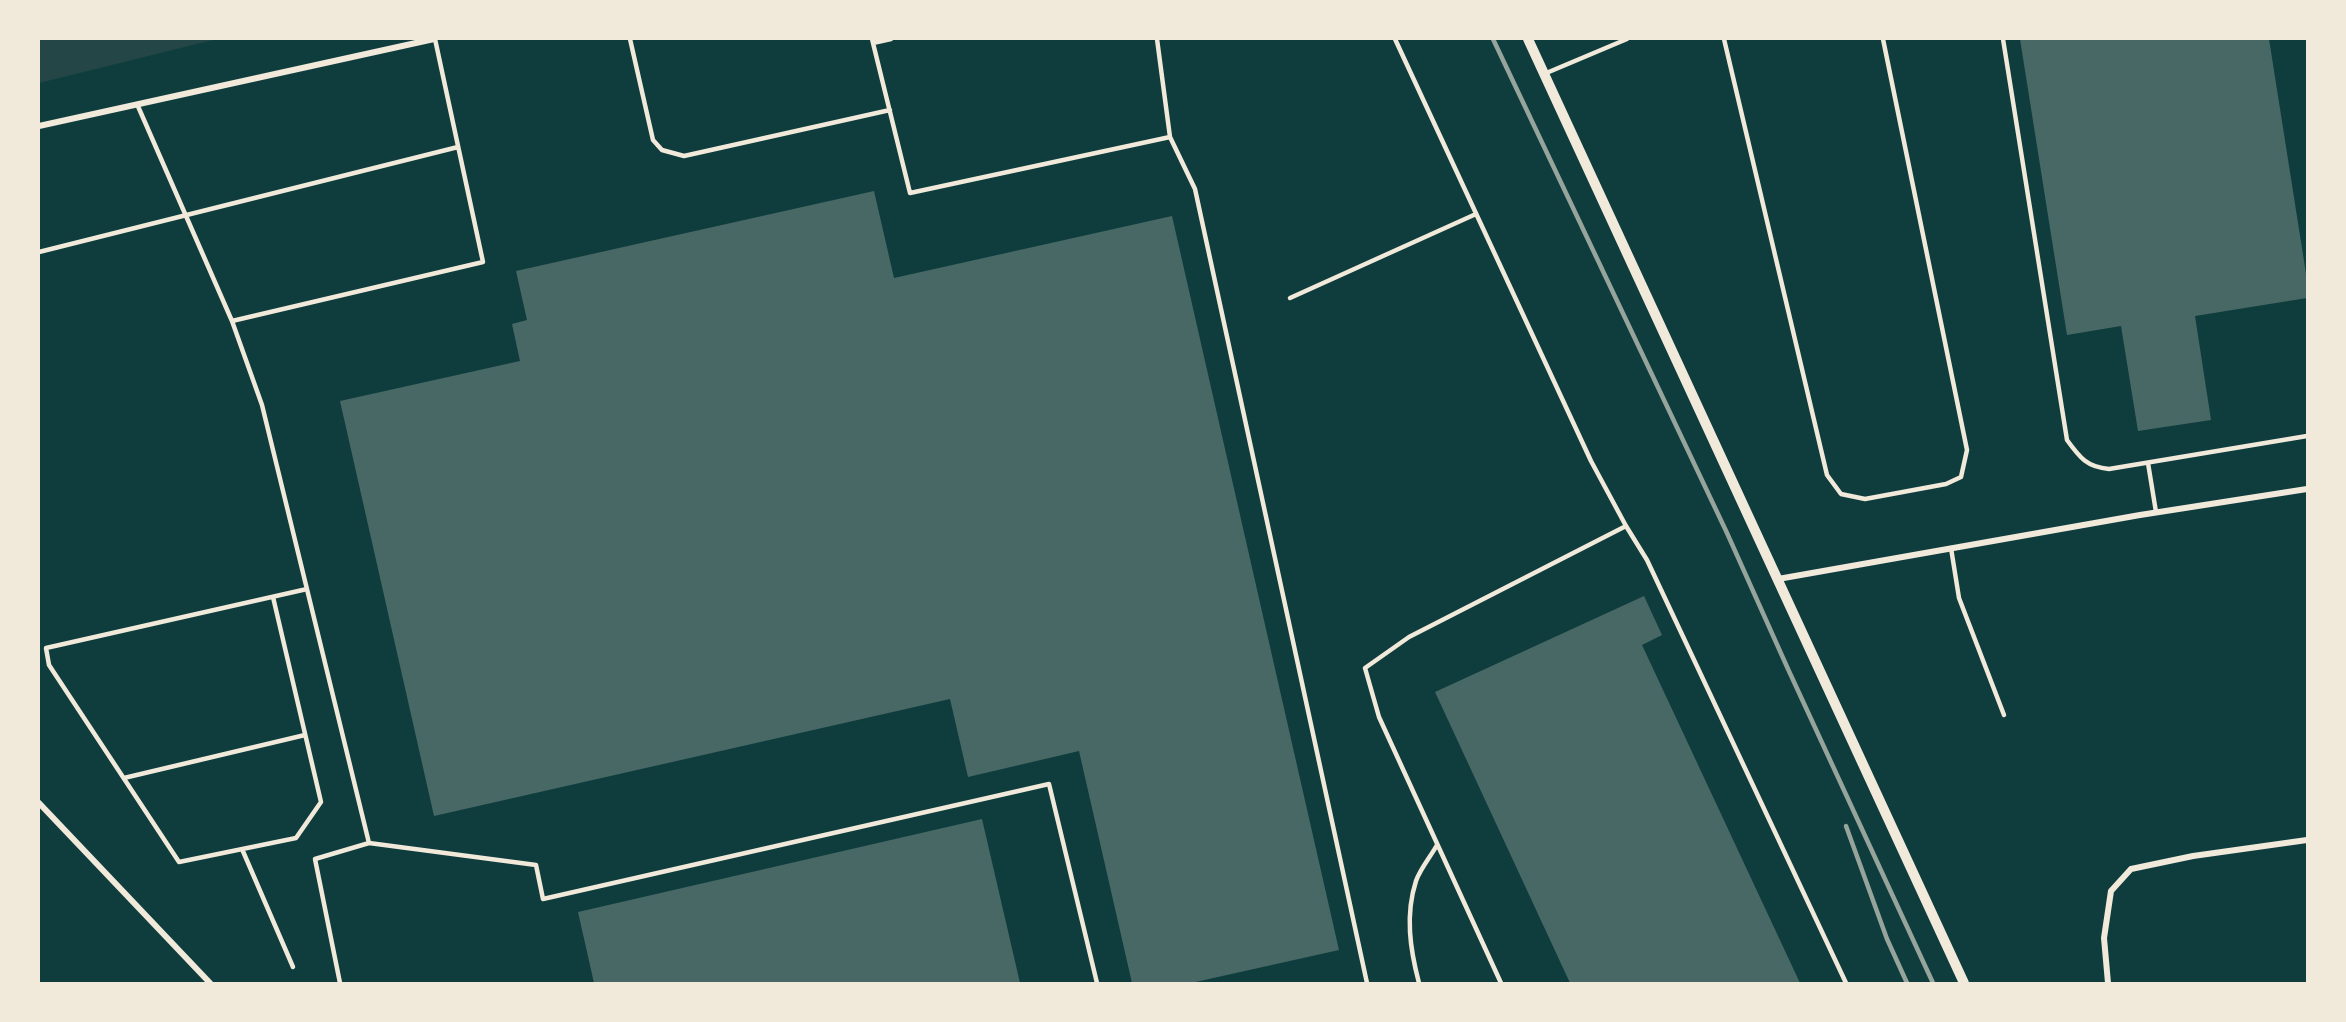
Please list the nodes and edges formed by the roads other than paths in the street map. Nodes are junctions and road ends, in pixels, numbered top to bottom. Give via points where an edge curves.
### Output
1 (435, 39) edge
2 (630, 39) edge
3 (891, 39) edge
4 (1157, 39) edge
5 (1395, 39) edge
6 (1528, 39) edge
7 (1627, 39) edge
8 (1724, 39) edge
9 (1883, 39) edge
10 (2003, 39) edge
11 (872, 41) edge
12 (1544, 74) junction
13 (137, 104) junction
14 (890, 110) junction
15 (39, 126) edge
16 (1170, 137) junction
17 (458, 147) junction
18 (1476, 214) junction
19 (185, 216) junction
20 (39, 252) edge
21 (1290, 298) dead end
22 (232, 321) junction
23 (2307, 436) edge
24 (2148, 463) junction
25 (2307, 489) edge
26 (2156, 512) junction
27 (1626, 526) junction
28 (1951, 548) junction
29 (1778, 579) junction
30 (307, 589) junction
31 (273, 597) junction
32 (2004, 715) dead end
33 (305, 735) junction
34 (124, 778) junction
35 (39, 802) edge
36 (2307, 840) edge
37 (369, 843) junction
38 (1437, 845) junction
39 (242, 849) junction
40 (293, 967) dead end
41 (210, 983) edge
42 (340, 983) edge
43 (1096, 983) edge
44 (1367, 983) edge
45 (1419, 983) edge
46 (1501, 983) edge
47 (1846, 983) edge
48 (1964, 983) edge
49 (2108, 983) edge

1 - 13 street
1 - 17 lane
2 - 14 lane via 652,140 662,150 684,156
3 - 11 lane
4 - 16 lane
5 - 18 lane
6 - 12 street
7 - 12 lane
8 - 9 lane via 1827,475 1841,494 1865,499 1946,484 1961,477 1967,450
10 - 24 lane via 2067,440 2094,468
11 - 14 lane
12 - 29 street
13 - 15 street
13 - 19 lane
14 - 16 lane via 910,193
16 - 44 lane via 1195,189
17 - 19 lane
17 - 22 lane via 483,262
18 - 21 lane
18 - 27 lane via 1591,461
19 - 20 lane
19 - 22 lane
22 - 30 lane via 262,405
23 - 24 lane
24 - 26 lane
25 - 26 street
26 - 28 street
27 - 38 lane via 1409,637 1365,668 1379,717
27 - 47 lane via 1647,560
28 - 29 street
28 - 32 lane via 1959,598
29 - 48 street
30 - 31 lane
30 - 37 lane
31 - 33 lane
31 - 34 lane via 46,648 49,665
33 - 34 lane
33 - 39 lane via 321,802 296,838
34 - 39 lane via 179,862
35 - 41 street
36 - 49 street via 2131,869 2110,891 2104,938
37 - 42 lane via 315,859
37 - 43 lane via 536,865 543,899 1049,784
38 - 45 lane via 1417,879 1409,915
38 - 46 lane
39 - 40 lane

